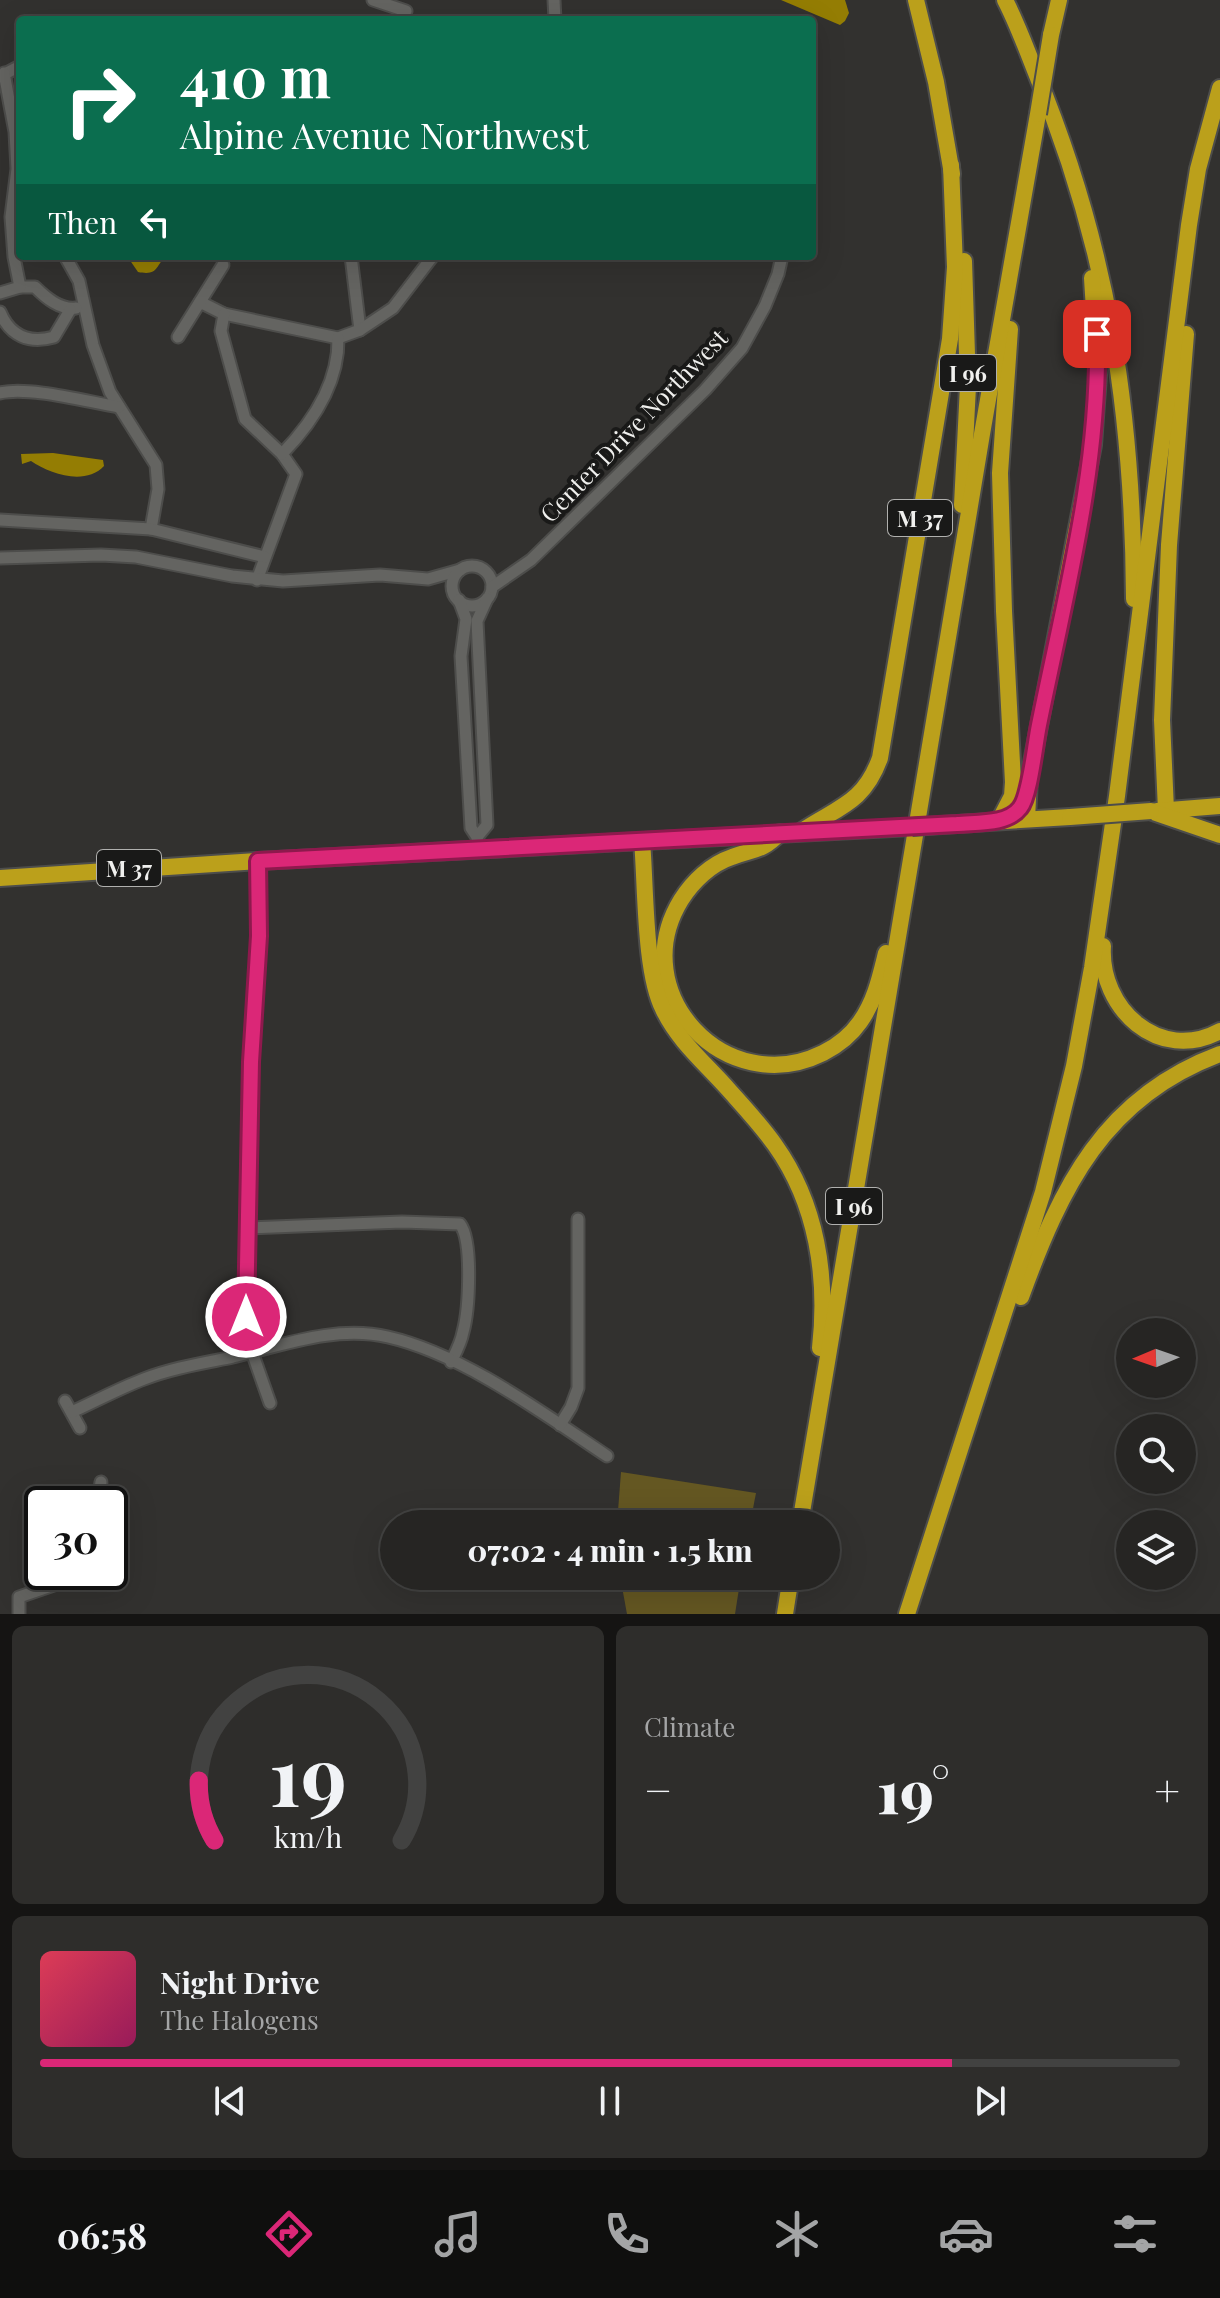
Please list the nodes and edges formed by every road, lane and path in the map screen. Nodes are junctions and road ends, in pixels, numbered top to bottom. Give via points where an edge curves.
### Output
1 (373, 0) edge
2 (916, 0) edge
3 (1005, 0) edge
4 (1059, 0) edge
5 (406, 11) dead end
6 (2, 75) edge
7 (1220, 88) edge
8 (16, 125) edge
9 (951, 165) junction
10 (1198, 169) junction
11 (16, 177) edge
12 (1077, 181) junction
13 (1015, 252) junction
14 (67, 260) edge
15 (351, 260) edge
16 (430, 260) edge
17 (781, 260) edge
18 (223, 265) dead end
19 (20, 287) junction
20 (0, 293) edge
21 (200, 302) junction
22 (84, 307) junction
23 (70, 310) junction
24 (0, 312) edge
25 (224, 314) junction
26 (360, 330) junction
27 (178, 337) dead end
28 (338, 338) junction
29 (0, 393) edge
30 (119, 407) junction
31 (282, 454) junction
32 (0, 520) edge
33 (151, 529) junction
34 (265, 557) junction
35 (0, 558) edge
36 (517, 569) junction
37 (460, 570) junction
38 (485, 570) junction
39 (428, 579) junction
40 (257, 580) junction
41 (957, 583) junction
42 (490, 593) junction
43 (457, 597) junction
44 (1134, 661) junction
45 (1027, 798) junction
46 (1220, 806) edge
47 (1159, 811) junction
48 (1027, 819) junction
49 (999, 821) junction
50 (801, 832) junction
51 (780, 833) junction
52 (1220, 835) edge
53 (642, 841) junction
54 (478, 844) junction
55 (258, 861) junction
56 (0, 878) edge
57 (907, 887) junction
58 (1102, 894) junction
59 (1220, 1031) edge
60 (1220, 1054) edge
61 (578, 1219) dead end
62 (246, 1228) junction
63 (252, 1352) junction
64 (451, 1362) junction
65 (65, 1401) dead end
66 (270, 1403) dead end
67 (72, 1412) junction
68 (560, 1425) junction
69 (80, 1428) dead end
70 (968, 1428) junction
71 (607, 1456) dead end
72 (101, 1482) dead end
73 (100, 1486) edge
74 (806, 1493) junction
75 (803, 1510) edge
76 (39, 1590) edge
77 (789, 1590) edge
78 (19, 1614) edge
79 (785, 1614) edge
80 (907, 1614) edge

1 - 5 street
2 - 9 highway, I 96
3 - 12 highway
4 - 13 highway, bridge
6 - 8 street
7 - 10 highway
9 - 41 highway, I 96 via 963,246 968,349
9 - 50 highway, M 37 via 955,267 950,339 880,758 857,798
10 - 44 highway
10 - 47 highway via 1169,545
11 - 19 street via 11,217
12 - 44 highway via 1125,407
12 - 45 highway via 1095,295 1095,433
13 - 41 highway
13 - 49 highway via 1000,473 1013,782
14 - 22 street via 79,281
15 - 26 street
16 - 26 street via 393,308
17 - 36 street, Center Drive Northwest via 742,348 705,390
18 - 21 street
19 - 20 street
19 - 23 street via 35,287
21 - 25 street
21 - 27 street
22 - 23 street
22 - 30 street via 99,364
23 - 24 street via 54,337 42,341 26,340 7,327
25 - 28 street
25 - 31 street via 221,331 245,419
26 - 28 street
28 - 31 street via 339,359 322,401
29 - 30 street
30 - 33 street via 156,465
31 - 34 street via 296,474
32 - 33 street
33 - 34 street
34 - 40 street
35 - 40 street via 136,557
36 - 38 street
36 - 42 street, Center Drive Northwest
37 - 38 street
37 - 39 street
37 - 43 street via 453,582
38 - 42 street via 492,581
39 - 40 street via 380,575
39 - 43 street
41 - 57 highway, I 96
42 - 43 street via 470,605
42 - 54 street via 477,621 487,825
43 - 54 street via 466,619 461,656 471,828
44 - 58 highway
45 - 48 highway
45 - 49 highway via 1019,811
46 - 47 highway
47 - 48 highway, M 37, bridge
47 - 52 highway, M 37
48 - 49 highway, M 37
49 - 50 highway, M 37, bridge
50 - 51 highway, M 37
51 - 53 highway, M 37
51 - 57 highway via 764,848 728,858 701,875 680,901 667,936 667,978 679,1011 699,1036 732,1057 789,1064 809,1060 845,1039 873,998
53 - 54 highway, M 37
53 - 74 highway via 651,965 661,1007 680,1037 775,1145 798,1186 815,1235 823,1310
54 - 55 highway, M 37
55 - 56 highway, M 37
55 - 62 street
57 - 74 highway, I 96
58 - 59 highway via 1105,977 1121,1010 1165,1038 1199,1039
58 - 70 highway via 1084,1017 1059,1133
60 - 70 highway via 1170,1076 1143,1095 1084,1163 1052,1216 989,1388
61 - 68 street via 578,1388
62 - 63 street via 246,1317
62 - 64 street via 460,1224 467,1247 467,1314
63 - 64 street via 307,1338 369,1334 417,1346
63 - 66 street
63 - 67 street via 146,1378
64 - 68 street
65 - 67 street
67 - 69 street
68 - 71 street
70 - 80 highway
72 - 73 street
74 - 75 highway, I 96
76 - 78 street via 19,1597
77 - 79 highway

